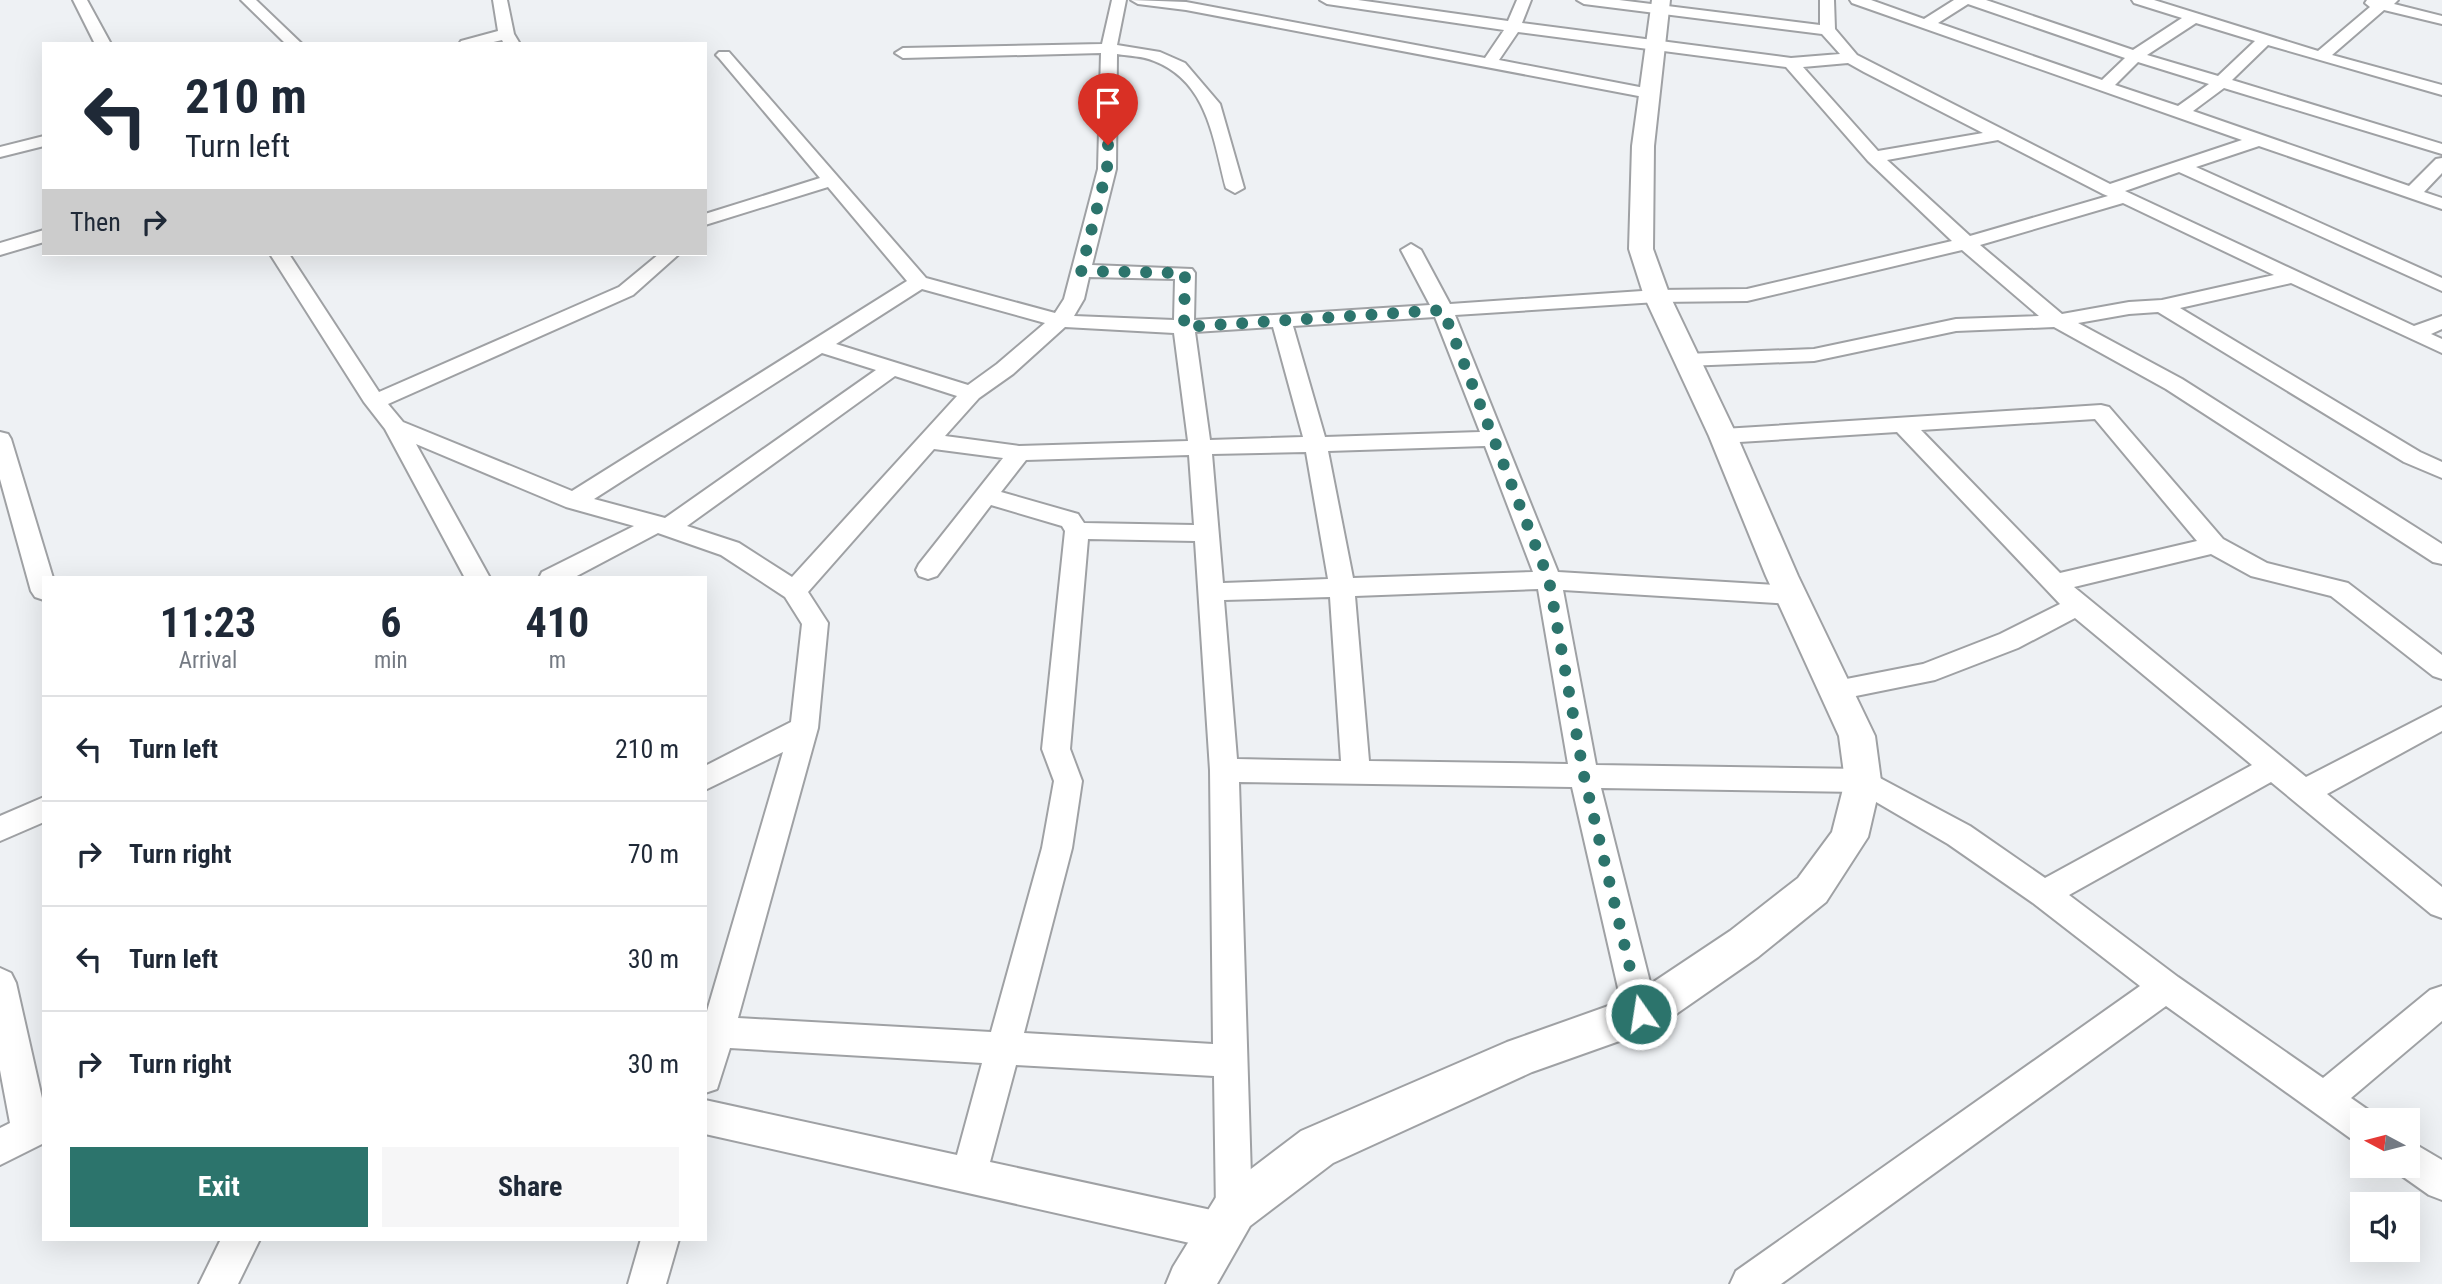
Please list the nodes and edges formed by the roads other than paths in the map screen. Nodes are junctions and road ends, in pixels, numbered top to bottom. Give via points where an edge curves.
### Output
1 (80, 0) edge
2 (248, 0) edge
3 (500, 0) edge
4 (1119, 0) edge
5 (1138, 0) edge
6 (1327, 0) edge
7 (1524, 0) edge
8 (1584, 0) edge
9 (1827, 0) edge
10 (1857, 0) edge
11 (1964, 0) edge
12 (1972, 0) edge
13 (2139, 0) edge
14 (2360, 0) edge
15 (1187, 3) edge
16 (2386, 3) edge
17 (2194, 17) junction
18 (2442, 20) edge
19 (1926, 24) junction
20 (1658, 25) edge
21 (1513, 28) junction
22 (1827, 30) junction
23 (509, 39) edge
24 (2265, 40) junction
25 (102, 42) edge
26 (293, 42) edge
27 (483, 42) edge
28 (1109, 48) junction
29 (903, 53) dead end
30 (724, 55) dead end
31 (2135, 56) junction
32 (2321, 57) junction
33 (1852, 58) junction
34 (1791, 63) junction
35 (1489, 64) junction
36 (2220, 83) junction
37 (2104, 87) junction
38 (2442, 90) edge
39 (1649, 93) junction
40 (2180, 113) junction
41 (2000, 135) junction
42 (2259, 140) junction
43 (42, 142) edge
44 (2442, 149) edge
45 (0, 152) edge
46 (1874, 157) junction
47 (2442, 163) edge
48 (2182, 167) junction
49 (831, 180) junction
50 (1236, 188) dead end
51 (2413, 192) junction
52 (2117, 194) junction
53 (2442, 204) edge
54 (707, 219) edge
55 (42, 237) edge
56 (1966, 243) junction
57 (0, 249) edge
58 (1411, 250) dead end
59 (281, 256) edge
60 (668, 256) edge
61 (1081, 271) junction
62 (2294, 277) junction
63 (919, 282) junction
64 (2442, 285) edge
65 (1657, 296) junction
66 (2162, 306) junction
67 (1443, 310) junction
68 (1281, 320) junction
69 (1060, 321) junction
70 (2057, 321) junction
71 (2442, 322) edge
72 (1184, 327) junction
73 (2415, 333) junction
74 (819, 345) junction
75 (2442, 347) edge
76 (1686, 360) junction
77 (892, 368) junction
78 (971, 393) junction
79 (375, 402) junction
80 (1902, 424) junction
81 (396, 427) junction
82 (1723, 436) junction
83 (0, 439) edge
84 (1494, 439) junction
85 (929, 441) junction
86 (1316, 445) junction
87 (1200, 447) junction
88 (1019, 453) junction
89 (2442, 471) edge
90 (986, 495) junction
91 (574, 501) junction
92 (662, 526) junction
93 (1077, 531) junction
94 (1207, 533) junction
95 (2214, 545) junction
96 (2442, 556) edge
97 (928, 570) dead end
98 (477, 576) edge
99 (555, 576) edge
100 (1549, 580) junction
101 (2055, 583) junction
102 (42, 584) edge
103 (1342, 586) junction
104 (794, 591) junction
105 (1211, 593) junction
106 (1792, 595) junction
107 (2077, 606) junction
108 (2442, 669) edge
109 (1836, 690) junction
110 (2442, 718) edge
111 (804, 728) junction
112 (2273, 767) junction
113 (1224, 770) junction
114 (1356, 772) junction
115 (1584, 776) junction
116 (707, 778) edge
117 (1863, 781) junction
118 (2304, 792) junction
119 (42, 810) edge
120 (0, 829) edge
121 (2044, 894) junction
122 (2442, 905) edge
123 (0, 983) edge
124 (2166, 987) junction
125 (2442, 1001) edge
126 (1641, 1014) junction
127 (718, 1032) junction
128 (1004, 1050) junction
129 (1231, 1061) junction
130 (707, 1070) edge
131 (2324, 1099) junction
132 (707, 1117) edge
133 (2350, 1117) edge
134 (24, 1134) edge
135 (2420, 1166) edge
136 (969, 1175) junction
137 (2442, 1182) edge
138 (1228, 1221) junction
139 (240, 1241) edge
140 (659, 1241) edge
141 (218, 1284) edge
142 (647, 1284) edge
143 (1189, 1284) edge
144 (1749, 1284) edge

1 - 25 street
2 - 26 street
3 - 23 street
4 - 28 street
5 - 15 street
6 - 21 street
7 - 21 street
8 - 20 street
9 - 22 street
10 - 19 street
11 - 19 street
12 - 31 street
13 - 17 street
14 - 16 street
15 - 35 street
16 - 18 street
16 - 32 street
17 - 24 street
17 - 31 street
19 - 37 street
20 - 21 street
20 - 22 street
20 - 34 street
20 - 39 street
21 - 35 street
22 - 33 street
23 - 27 street
24 - 32 street
24 - 36 street
28 - 29 street
28 - 50 street via 1155,55 1179,66 1212,104
28 - 61 street via 1107,169
30 - 49 street
31 - 36 street
31 - 37 street
32 - 38 street
33 - 34 street
33 - 41 street
34 - 46 street
35 - 39 street
36 - 40 street
36 - 44 street
37 - 40 street
39 - 65 street via 1641,249
40 - 42 street
41 - 46 street
41 - 52 street
42 - 48 street
42 - 51 street
43 - 45 street
46 - 56 street
47 - 51 street
48 - 52 street
48 - 64 street
49 - 54 street
49 - 63 street
51 - 53 street
52 - 56 street
52 - 62 street
55 - 57 street
56 - 65 street via 1747,295
56 - 70 street
58 - 67 street
59 - 79 street
60 - 79 street via 626,291
61 - 69 street via 1074,299
61 - 72 street via 1185,273
62 - 66 street
62 - 73 street
63 - 69 street
63 - 74 street
65 - 67 street
65 - 76 street
66 - 70 street
66 - 89 street
67 - 68 street
67 - 84 street
68 - 72 street
68 - 86 street
69 - 72 street
69 - 78 street
70 - 76 street via 1956,325 1814,355
70 - 96 street via 2174,384
71 - 73 street
72 - 87 street
73 - 75 street
74 - 77 street
74 - 91 street
76 - 82 street
77 - 78 street
77 - 92 street
78 - 85 street
79 - 81 street
80 - 82 street
80 - 95 street via 2101,412
80 - 101 street
81 - 91 street
81 - 98 street
82 - 106 street
83 - 102 street
84 - 86 street
84 - 100 street
85 - 88 street
85 - 104 street
86 - 87 street
86 - 103 street
87 - 88 street
87 - 94 street
88 - 90 street
90 - 93 street via 1070,520
90 - 97 street
91 - 92 street
92 - 99 street
92 - 104 street via 730,549
93 - 94 street
93 - 128 street via 1056,749 1068,781 1057,848
94 - 105 street
95 - 101 street
95 - 108 street via 2260,570 2339,589
100 - 103 street
100 - 106 street
100 - 115 street
101 - 107 street
103 - 105 street
103 - 114 street
104 - 111 street via 815,622
105 - 113 street
106 - 109 street
107 - 109 street via 2009,641 1926,673
107 - 112 street
109 - 117 street via 1857,736
110 - 118 street
111 - 116 street
111 - 127 street
112 - 118 street
112 - 121 street
113 - 114 street
113 - 129 street
114 - 115 street
115 - 117 street
115 - 126 street
117 - 121 street via 1959,835
117 - 126 street via 1849,837 1812,890 1744,944
118 - 122 street
119 - 120 street
121 - 124 street
123 - 134 street
124 - 131 street
124 - 144 street
125 - 131 street
126 - 138 street via 1522,1056 1317,1147
127 - 128 street
127 - 130 street
128 - 129 street
128 - 136 street
129 - 138 street
131 - 133 street
132 - 136 street
135 - 137 street
136 - 138 street
138 - 143 street
139 - 141 street
140 - 142 street

